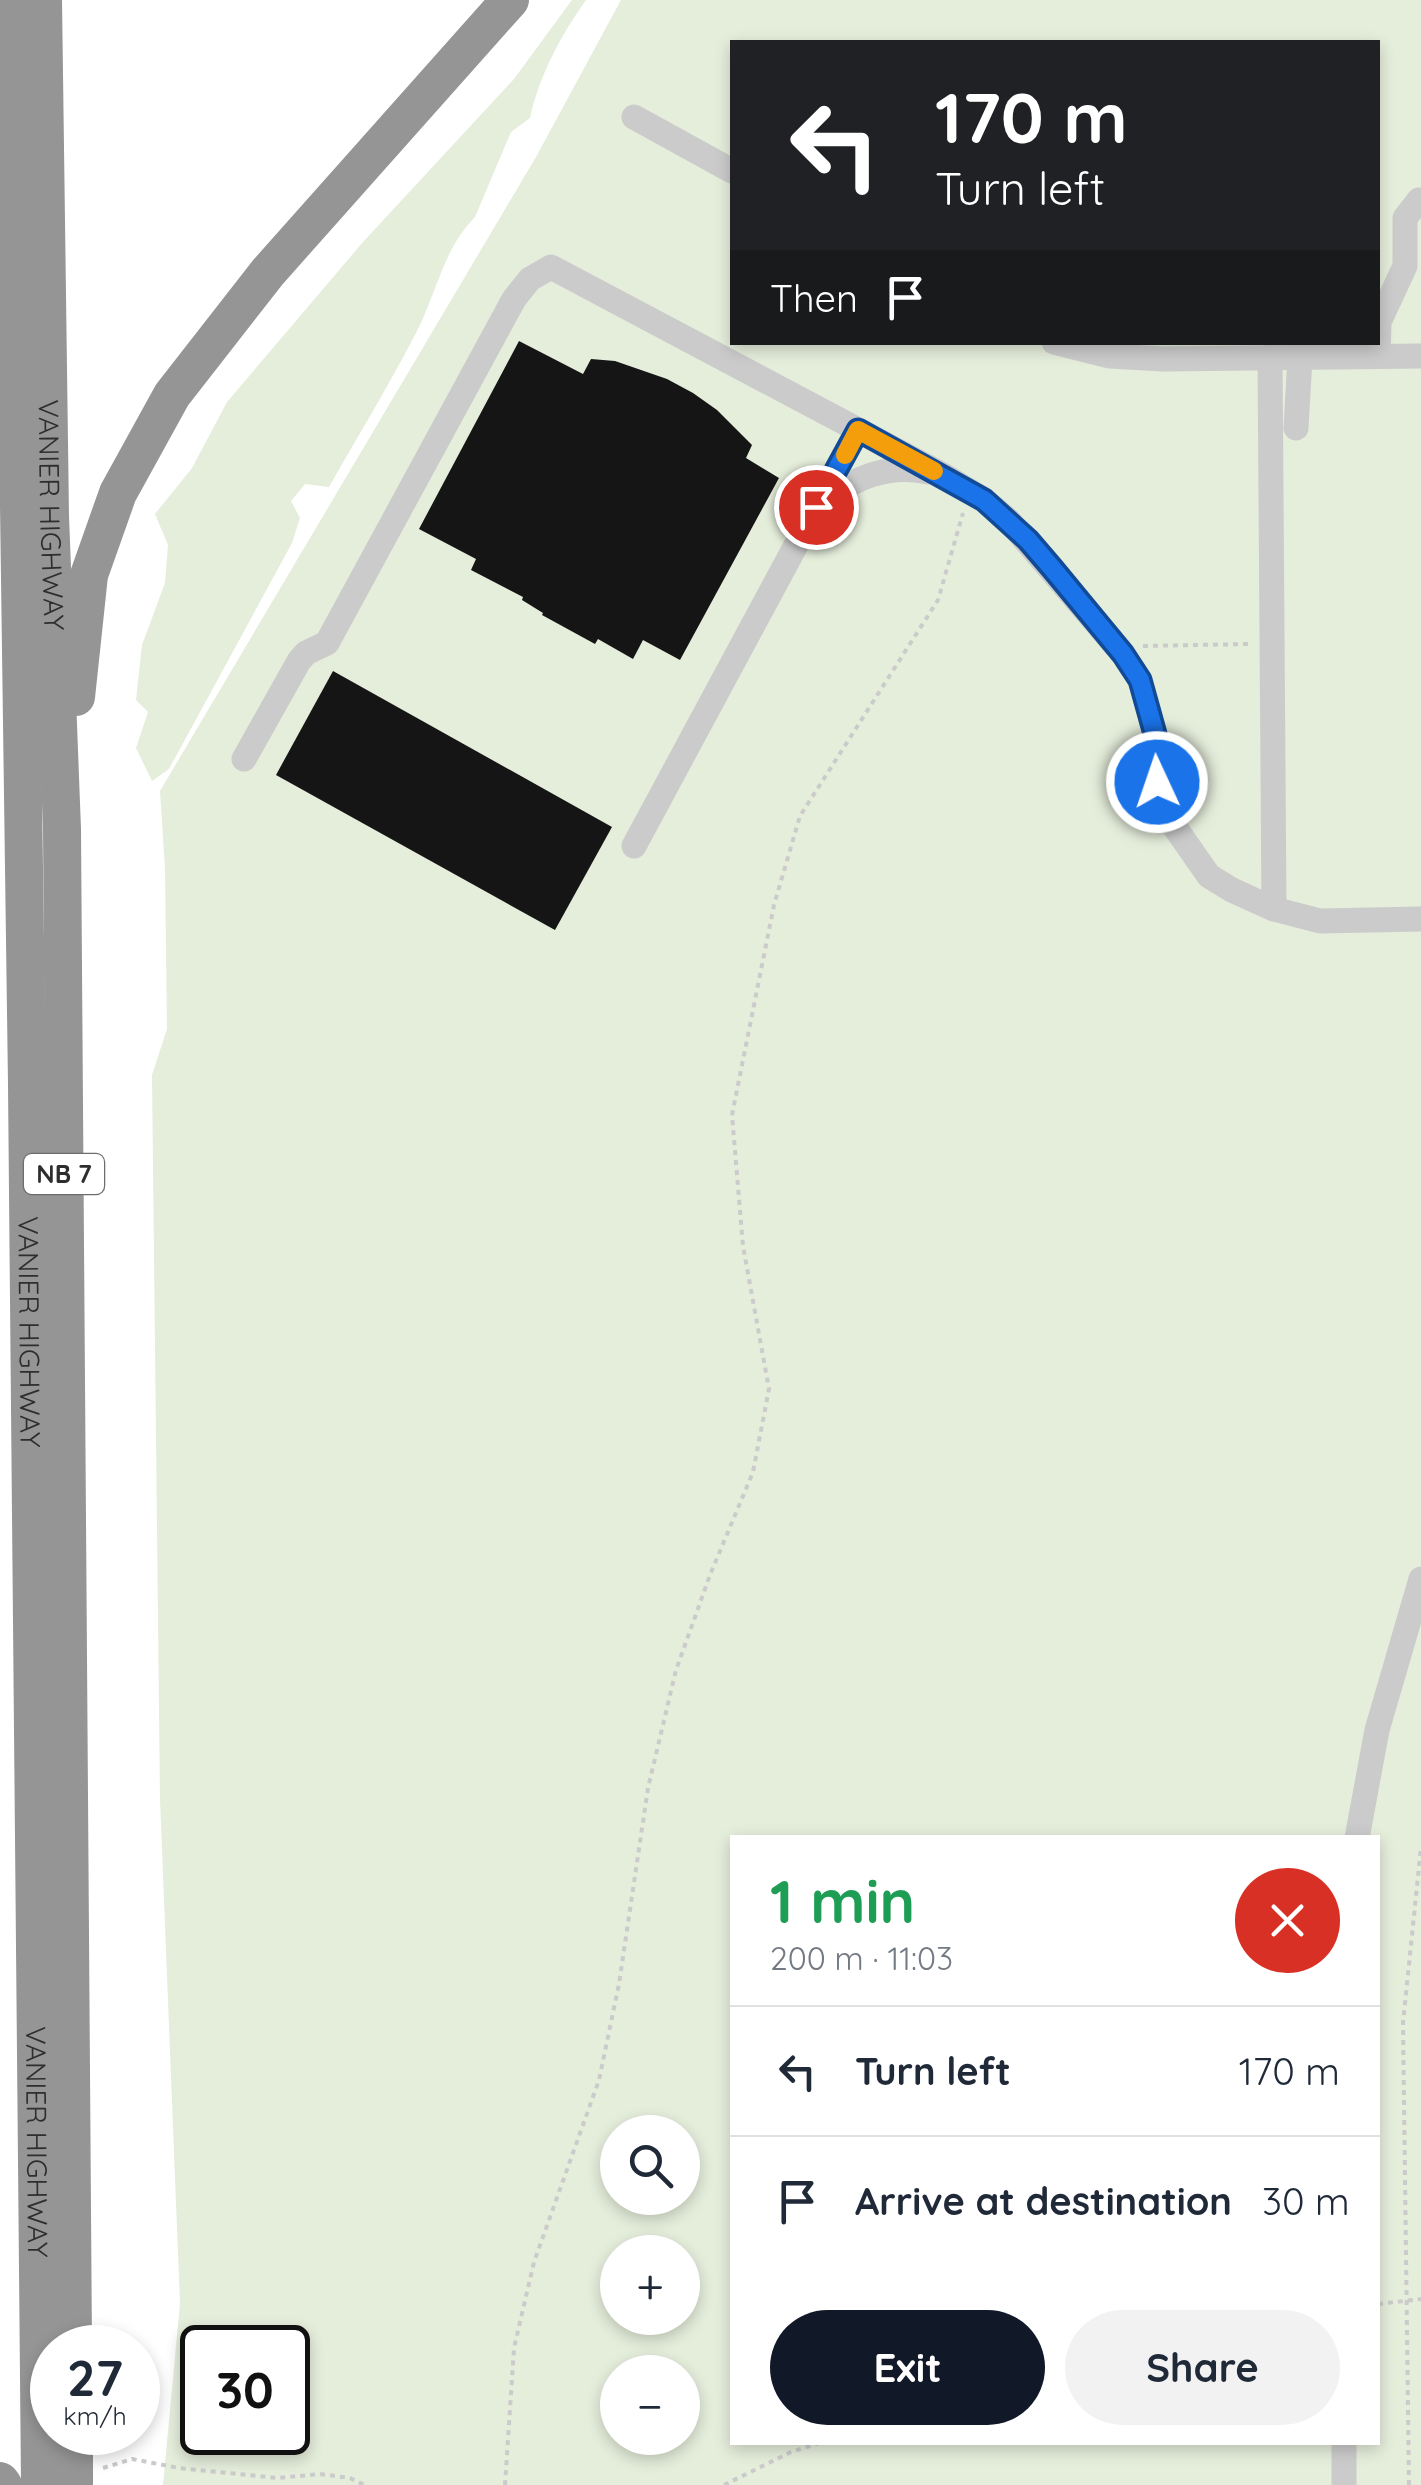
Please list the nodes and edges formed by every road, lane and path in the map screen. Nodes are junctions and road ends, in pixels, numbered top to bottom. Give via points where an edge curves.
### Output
1 (12, 0) edge
2 (43, 0) edge
3 (510, 0) edge
4 (634, 117) dead end
5 (730, 171) edge
6 (1419, 200) edge
7 (1387, 282) edge
8 (1380, 317) edge
9 (1066, 345) edge
10 (1378, 345) edge
11 (1378, 356) junction
12 (1421, 356) edge
13 (1300, 357) junction
14 (1270, 358) junction
15 (1296, 428) dead end
16 (858, 430) junction
17 (943, 475) junction
18 (816, 507) junction
19 (963, 513) dead end
20 (1258, 644) dead end
21 (1123, 654) junction
22 (244, 760) dead end
23 (62, 829) junction
24 (634, 846) dead end
25 (1274, 908) junction
26 (1421, 919) edge
27 (1421, 1580) edge
28 (1358, 1835) edge
29 (1421, 1847) edge
30 (1421, 2298) edge
31 (1407, 2301) junction
32 (1380, 2304) edge
33 (73, 2325) edge
34 (813, 2445) edge
35 (1344, 2445) edge
36 (88, 2477) edge
37 (40, 2485) edge
38 (364, 2485) edge
39 (504, 2485) edge
40 (724, 2485) edge
41 (1344, 2485) edge
42 (1409, 2485) edge

1 - 37 highway, VANIER HIGHWAY / NB 7
2 - 23 highway, VANIER HIGHWAY / NB 7
3 - 23 highway via 268,272 172,395 127,477 89,575
4 - 5 street
6 - 7 street via 1405,218 1404,266
7 - 8 street
9 - 14 street via 1110,356
10 - 11 street
11 - 12 street
11 - 13 street
13 - 14 street
13 - 15 street
14 - 25 street
16 - 17 street
16 - 18 street
16 - 22 street via 551,266 514,298 327,643 299,661
17 - 18 street via 897,469 872,474
17 - 21 street via 1018,530
18 - 24 street
19 - 39 path via 938,600 800,816 774,905 732,1115 743,1246 769,1389 753,1472 676,1670 648,1788 599,2080 534,2262 514,2348
20 - 21 path via 1136,646
21 - 25 street via 1140,680 1155,734 1157,782 1189,852 1209,876
23 - 33 highway, VANIER HIGHWAY / NB 7
25 - 26 street via 1320,920
27 - 28 street via 1377,1730
29 - 31 path via 1403,2023
30 - 31 path
31 - 32 path
31 - 42 path
34 - 40 path
35 - 41 street
36 - 38 path via 132,2459 278,2478 320,2474

